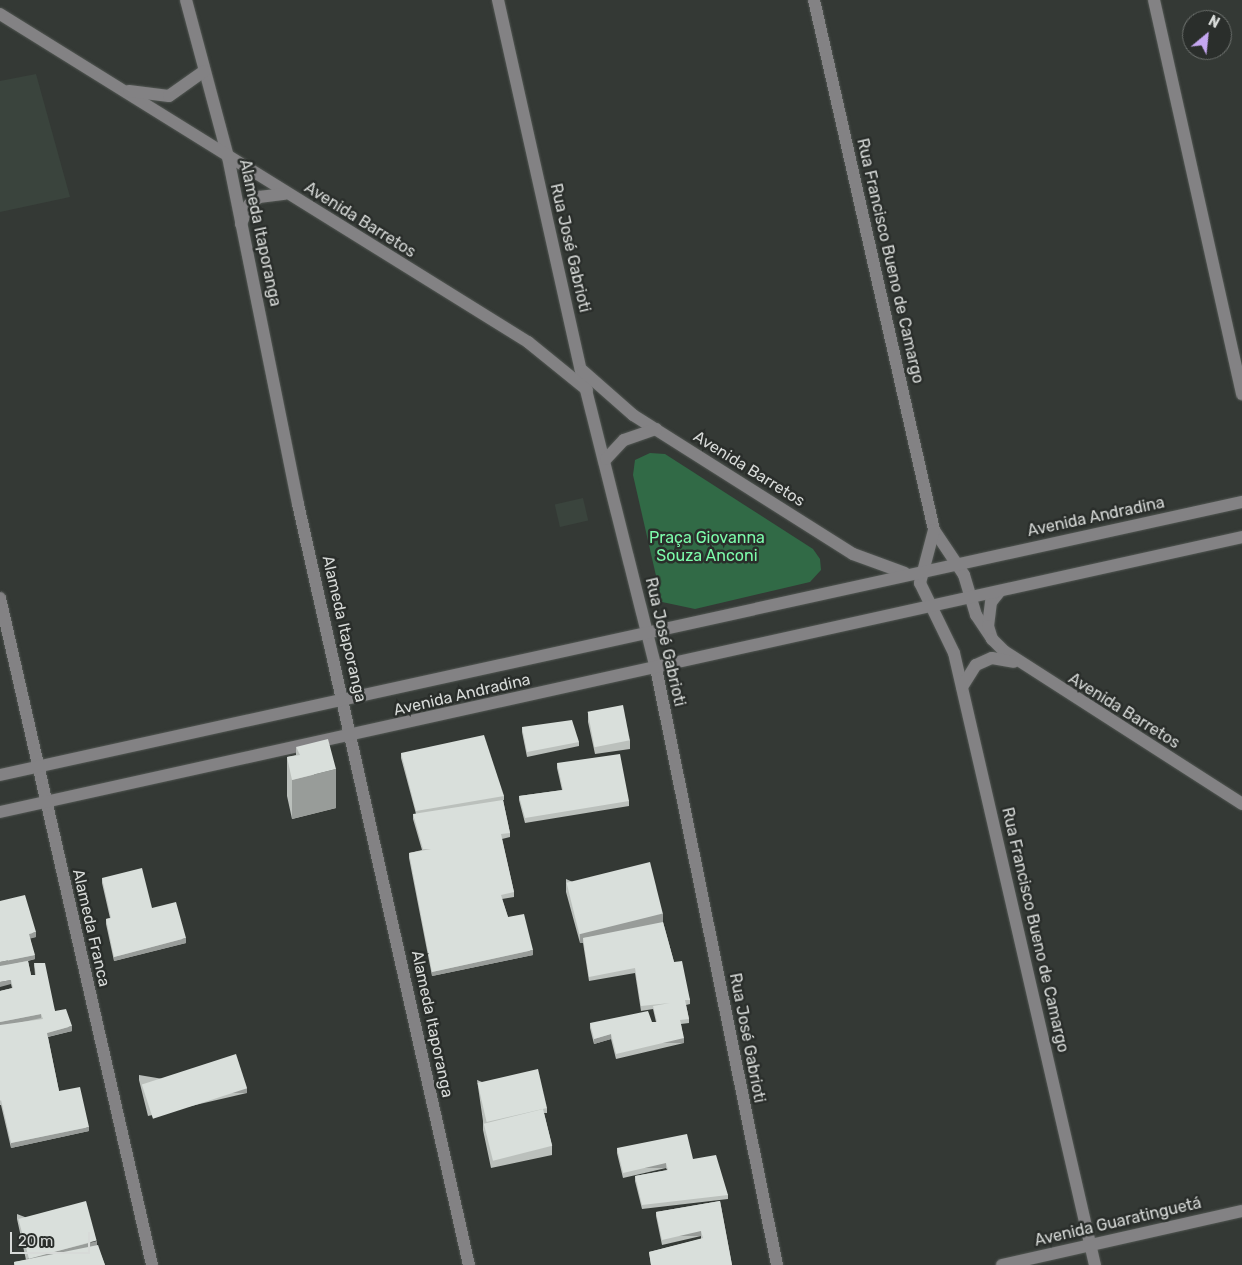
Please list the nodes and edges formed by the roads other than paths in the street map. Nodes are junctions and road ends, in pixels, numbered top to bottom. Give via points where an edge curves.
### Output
1 (186, 0) edge
2 (498, 0) edge
3 (814, 0) edge
4 (1154, 0) edge
5 (0, 14) edge
6 (204, 71) junction
7 (110, 85) junction
8 (228, 157) junction
9 (287, 195) junction
10 (241, 224) junction
11 (581, 370) junction
12 (587, 390) junction
13 (1242, 394) edge
14 (656, 430) junction
15 (606, 459) junction
16 (1242, 502) edge
17 (934, 530) junction
18 (1242, 537) edge
19 (958, 564) junction
20 (917, 574) junction
21 (1000, 590) junction
22 (969, 596) junction
23 (0, 598) edge
24 (930, 606) junction
25 (647, 635) junction
26 (992, 639) junction
27 (1023, 666) junction
28 (656, 668) junction
29 (962, 687) junction
30 (343, 698) junction
31 (352, 736) junction
32 (38, 766) junction
33 (0, 775) edge
34 (46, 803) junction
35 (1242, 804) edge
36 (0, 812) edge
37 (1242, 1211) edge
38 (1091, 1244) junction
39 (152, 1265) edge
40 (469, 1265) edge
41 (777, 1265) edge
42 (1002, 1265) edge
43 (1096, 1265) edge

1 - 6 street, Alameda Itaporanga
2 - 11 street, Rua José Gabrioti
3 - 17 street, Rua Francisco Bueno de Camargo
4 - 13 street
5 - 7 street, Avenida Barretos
6 - 7 street, Avenida Barretos via 169,96 144,96
6 - 8 street, Alameda Itaporanga
7 - 8 street, Avenida Barretos
8 - 9 street, Avenida Barretos
8 - 10 street, Alameda Itaporanga
9 - 10 street via 259,197 249,205
9 - 12 street, Avenida Barretos via 528,342
10 - 30 street, Alameda Itaporanga
11 - 12 street, Rua José Gabrioti
11 - 14 street, Avenida Barretos
12 - 15 street, Rua José Gabrioti
14 - 15 street via 624,440
14 - 20 street, Avenida Barretos via 853,554 889,570
15 - 25 street, Rua José Gabrioti
16 - 19 street, Avenida Andradina
17 - 19 street, Rua Francisco Bueno de Camargo
17 - 20 street, Rua Francisco Bueno de Camargo
18 - 21 street, Avenida Andradina
19 - 20 street, Avenida Andradina
19 - 22 street
20 - 24 street
20 - 25 street, Avenida Andradina
21 - 22 street, Avenida Andradina
21 - 26 street via 988,612
22 - 24 street, Avenida Andradina
22 - 26 street, Avenida Barretos
23 - 32 street, Alameda Franca
24 - 28 street, Avenida Andradina
24 - 29 street, Rua Francisco Bueno de Camargo via 950,639
25 - 28 street, Rua José Gabrioti
25 - 30 street, Avenida Andradina
26 - 27 street, Avenida Barretos
27 - 29 street via 992,658 976,665
27 - 35 street, Avenida Barretos
28 - 31 street, Avenida Andradina
28 - 41 street, Rua José Gabrioti
29 - 38 street, Rua Francisco Bueno de Camargo
30 - 31 street, Alameda Itaporanga
30 - 32 street, Avenida Andradina
31 - 34 street, Avenida Andradina
31 - 40 street, Alameda Itaporanga
32 - 33 street, Avenida Andradina
32 - 34 street, Alameda Franca
34 - 36 street, Avenida Andradina
34 - 39 street, Alameda Franca
37 - 38 street, Avenida Guaratinguetá
38 - 42 street, Avenida Guaratinguetá
38 - 43 street, Rua Francisco Bueno de Camargo

